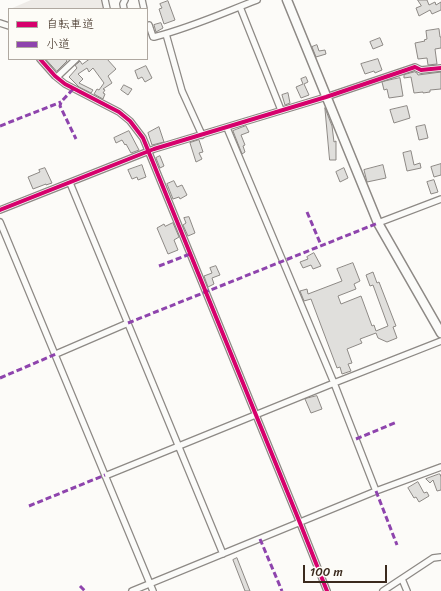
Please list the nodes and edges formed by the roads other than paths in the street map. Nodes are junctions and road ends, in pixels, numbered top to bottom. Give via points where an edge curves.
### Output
1 (257, 0) edge
2 (287, 0) edge
3 (240, 7) junction
4 (148, 23) edge
5 (166, 34) junction
6 (41, 60) edge
7 (75, 60) edge
8 (441, 68) edge
9 (57, 77) junction
10 (326, 97) junction
11 (281, 110) junction
12 (226, 128) junction
13 (202, 135) junction
14 (148, 151) junction
15 (70, 183) junction
16 (441, 199) edge
17 (0, 210) edge
18 (0, 222) edge
19 (378, 223) junction
20 (128, 323) junction
21 (441, 333) edge
22 (441, 342) edge
23 (56, 354) junction
24 (334, 383) junction
25 (256, 415) junction
26 (179, 447) junction
27 (441, 467) edge
28 (105, 476) junction
29 (376, 491) junction
30 (300, 522) junction
31 (223, 554) junction
32 (441, 557) edge
33 (402, 579) junction
34 (150, 584) junction
35 (132, 591) edge
36 (152, 591) edge
37 (327, 591) edge
38 (384, 591) edge
39 (407, 591) edge

1 - 3 street
2 - 10 street
3 - 5 street
3 - 11 street
4 - 5 street via 153,37
5 - 13 street via 182,90
6 - 9 street
7 - 9 street
8 - 10 street via 421,70 415,67
9 - 14 street via 73,89 119,112 143,138
10 - 11 street
10 - 19 street
11 - 12 street
12 - 13 street
12 - 24 street
13 - 14 street
14 - 15 street
14 - 25 street
15 - 17 street
15 - 20 street
16 - 19 street
18 - 23 street
19 - 21 street
20 - 23 street
20 - 26 street
22 - 24 street
23 - 28 street
24 - 25 street
24 - 29 street
25 - 26 street
25 - 30 street
26 - 28 street
26 - 31 street
27 - 29 street
28 - 34 street
29 - 30 street
30 - 31 street
30 - 37 street
31 - 34 street
32 - 33 street via 433,558
33 - 38 street
33 - 39 street
34 - 35 street
34 - 36 street

